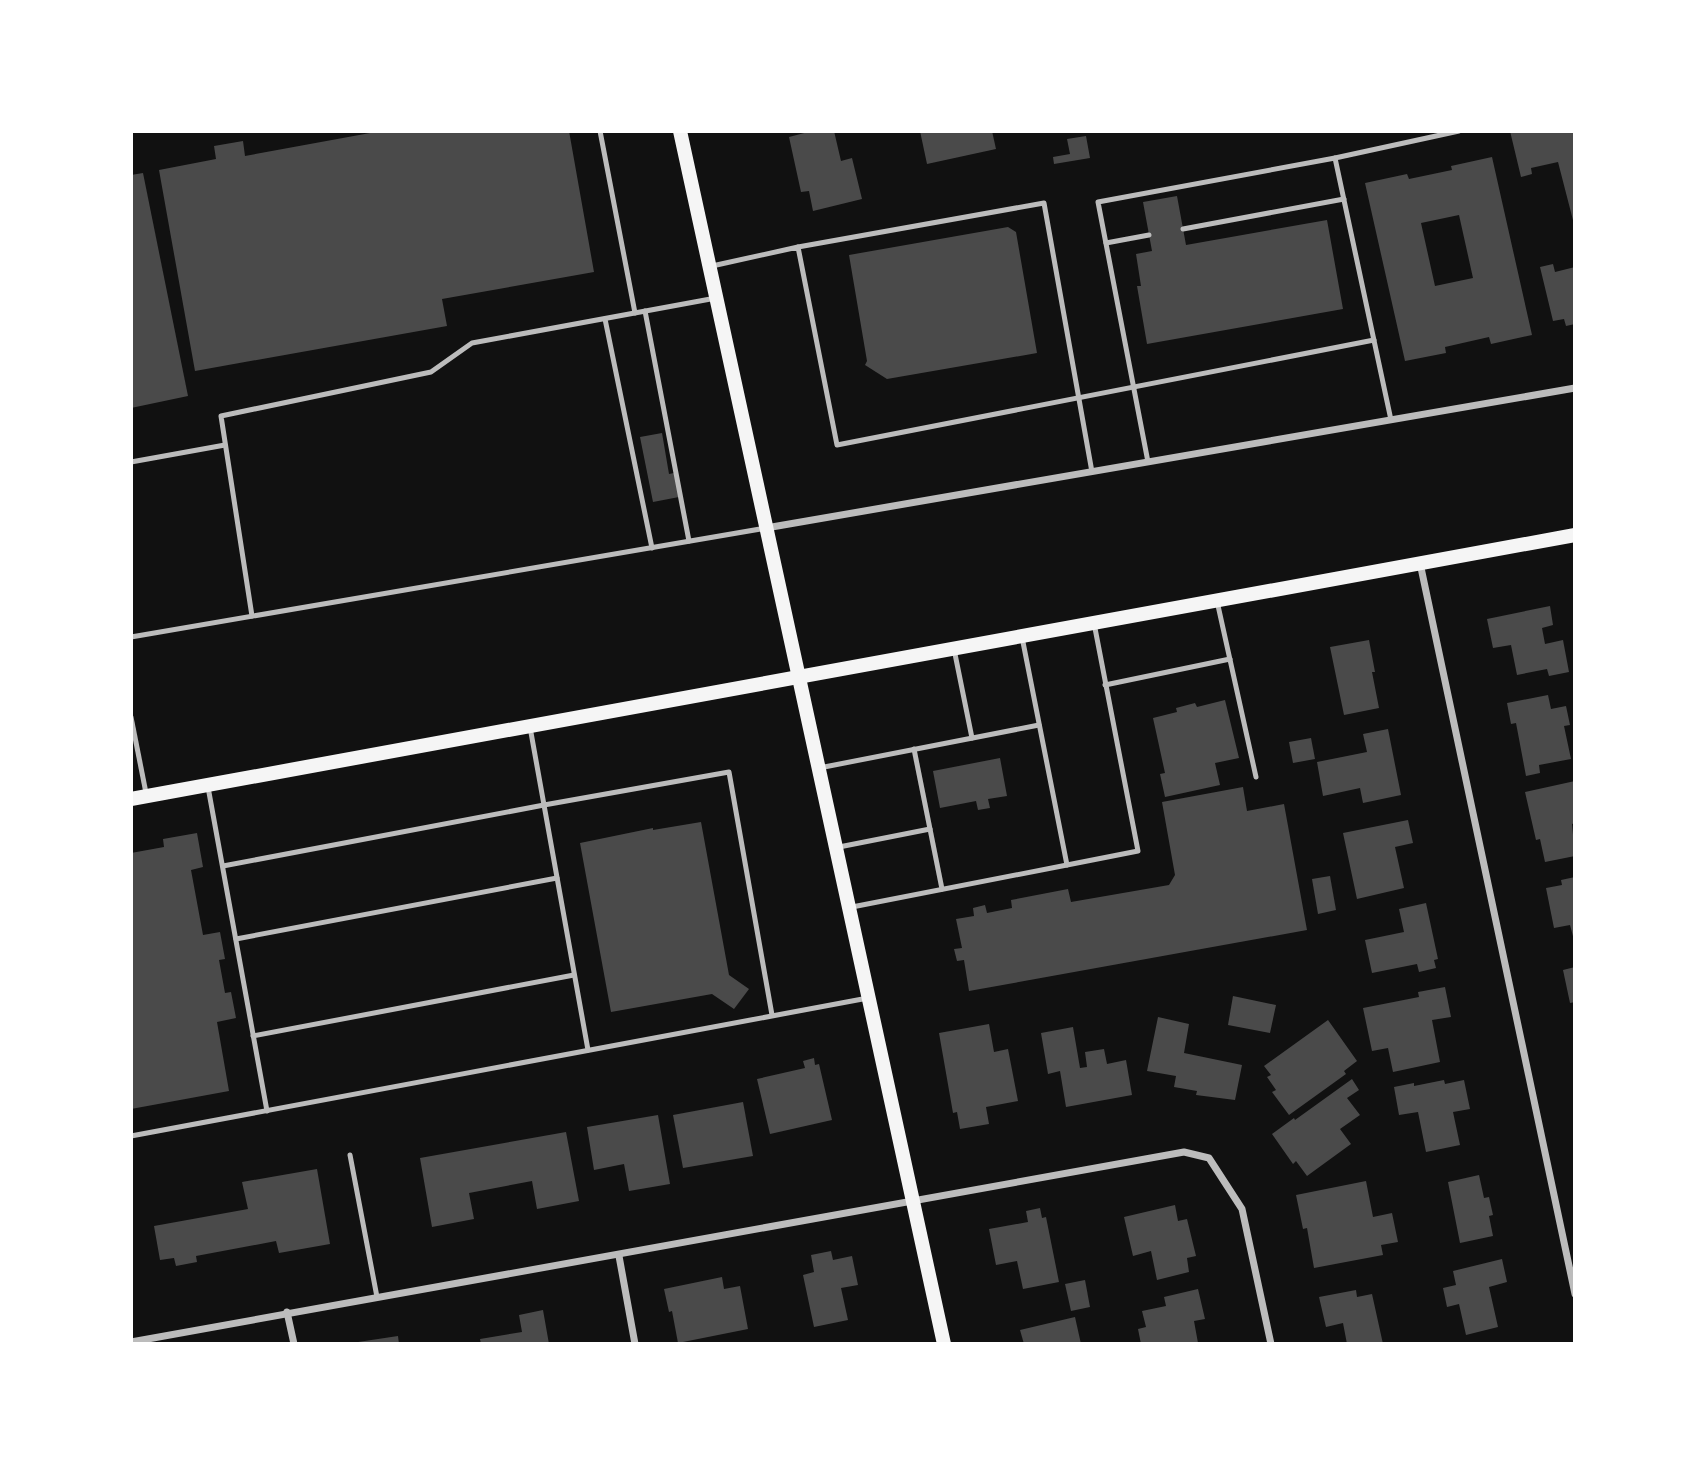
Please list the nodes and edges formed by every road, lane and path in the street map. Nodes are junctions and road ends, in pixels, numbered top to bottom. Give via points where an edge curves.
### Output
1 (600, 131) edge
2 (680, 131) edge
3 (1459, 131) edge
4 (1335, 158) junction
5 (1344, 199) junction
6 (1183, 229) dead end
7 (1149, 235) dead end
8 (1106, 243) junction
9 (799, 247) junction
10 (709, 267) junction
11 (716, 298) junction
12 (645, 311) junction
13 (635, 313) junction
14 (605, 319) junction
15 (1374, 340) junction
16 (1133, 387) junction
17 (1575, 388) edge
18 (1078, 398) junction
19 (1391, 420) junction
20 (225, 444) junction
21 (131, 462) edge
22 (1148, 462) junction
23 (1092, 472) junction
24 (766, 528) junction
25 (1575, 535) edge
26 (689, 541) junction
27 (652, 548) junction
28 (1420, 563) junction
29 (1217, 601) junction
30 (252, 616) junction
31 (1094, 624) junction
32 (131, 636) edge
33 (1022, 636) junction
34 (954, 649) junction
35 (1230, 659) junction
36 (798, 678) junction
37 (1105, 685) junction
38 (131, 717) edge
39 (1039, 725) junction
40 (530, 727) junction
41 (972, 738) junction
42 (915, 750) junction
43 (818, 768) junction
44 (1256, 776) dead end
45 (208, 786) junction
46 (147, 797) junction
47 (131, 799) edge
48 (544, 804) junction
49 (930, 829) junction
50 (835, 848) junction
51 (1067, 865) junction
52 (223, 866) junction
53 (557, 878) junction
54 (942, 889) junction
55 (848, 907) junction
56 (236, 939) junction
57 (574, 975) junction
58 (868, 998) junction
59 (772, 1015) junction
60 (253, 1036) junction
61 (588, 1050) junction
62 (267, 1111) junction
63 (131, 1136) edge
64 (350, 1155) dead end
65 (912, 1201) junction
66 (619, 1256) junction
67 (1575, 1294) edge
68 (377, 1297) junction
69 (287, 1312) junction
70 (131, 1342) edge
71 (294, 1344) edge
72 (635, 1344) edge
73 (944, 1344) edge
74 (1271, 1344) edge

1 - 13 lane
2 - 10 main road
3 - 4 lane
4 - 5 lane
4 - 8 lane via 1098,202
5 - 6 lane
5 - 15 lane
7 - 8 lane
8 - 16 lane
9 - 10 lane
9 - 18 lane via 1044,203
9 - 18 lane via 837,445
10 - 11 main road
11 - 12 lane
11 - 24 main road
12 - 13 lane
12 - 26 lane
13 - 14 lane
14 - 20 lane via 472,343 431,372 221,416
14 - 27 lane
15 - 16 lane
15 - 19 lane
16 - 18 lane
16 - 22 lane
17 - 19 street
18 - 23 lane
19 - 22 street
20 - 21 lane
20 - 30 lane
22 - 23 street
23 - 24 street
24 - 26 lane
24 - 36 main road
25 - 28 main road
26 - 27 lane
27 - 30 lane
28 - 29 main road
28 - 67 street
29 - 31 main road
29 - 35 lane
30 - 32 lane
31 - 33 main road
31 - 37 lane
33 - 34 main road
33 - 39 lane
34 - 36 main road
34 - 41 lane
35 - 37 lane
35 - 44 lane
36 - 40 main road
36 - 43 main road
37 - 51 lane via 1138,851
38 - 46 lane
39 - 41 lane
39 - 51 lane
40 - 45 main road
40 - 48 lane
41 - 42 lane
42 - 43 lane
42 - 49 lane
43 - 50 main road
45 - 46 main road
45 - 52 lane
46 - 47 main road
48 - 52 lane
48 - 53 lane
48 - 59 lane via 729,772
49 - 50 lane
49 - 54 lane
50 - 55 main road
51 - 54 lane
52 - 56 lane
53 - 56 lane
53 - 57 lane
54 - 55 lane
55 - 58 main road
56 - 60 lane
57 - 60 lane
57 - 61 lane
58 - 59 lane
58 - 65 main road
59 - 61 lane
60 - 62 lane
61 - 62 lane
62 - 63 lane
64 - 68 lane
65 - 66 street
65 - 73 main road
65 - 74 street via 1184,1152 1209,1158 1242,1209
66 - 68 street
66 - 72 street
68 - 69 street
69 - 70 street
69 - 71 street

